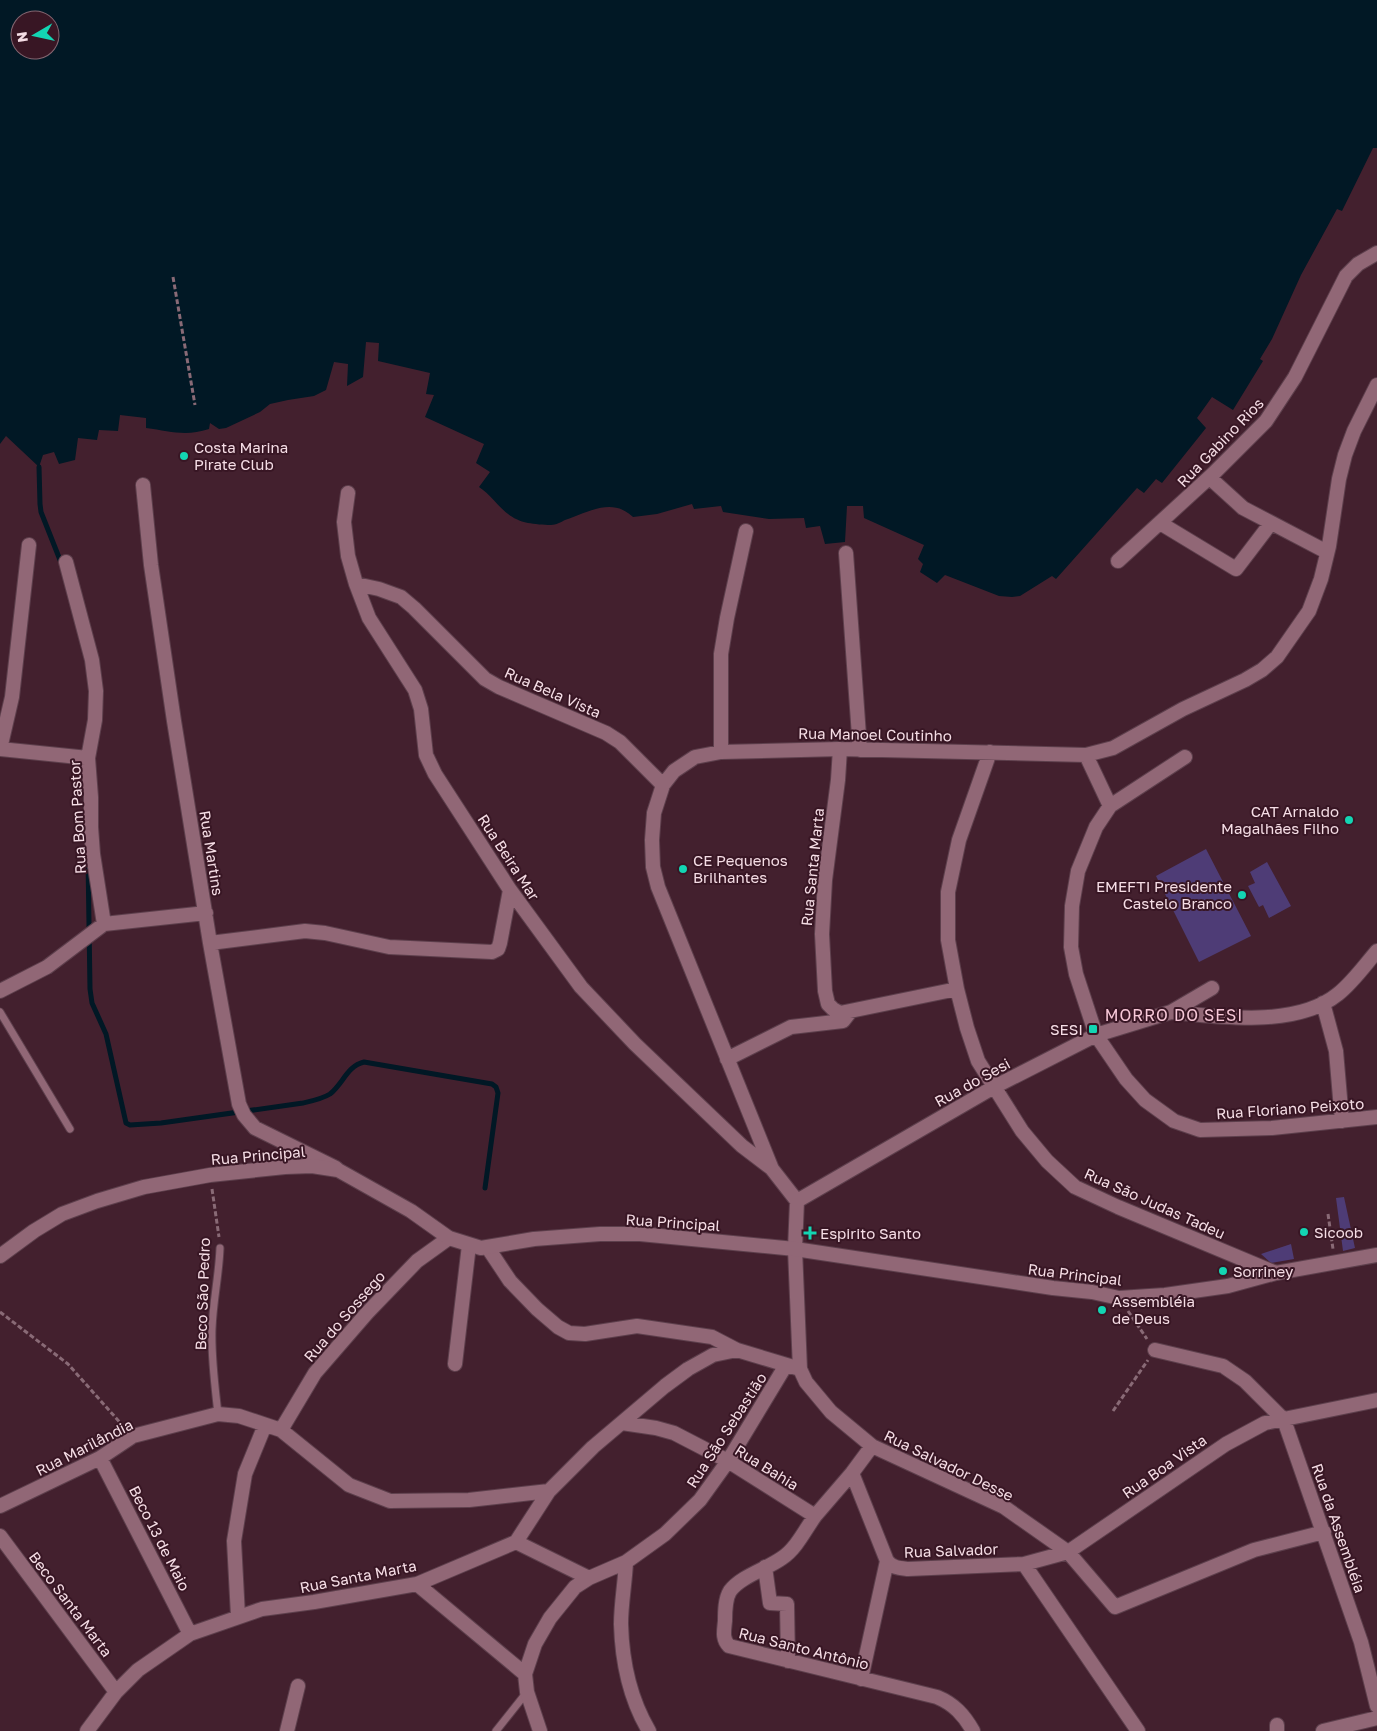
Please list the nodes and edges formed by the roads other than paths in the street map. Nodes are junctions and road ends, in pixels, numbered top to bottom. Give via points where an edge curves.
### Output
1 (1375, 254) edge
2 (1377, 385) edge
3 (1210, 478) junction
4 (143, 485) dead end
5 (348, 493) dead end
6 (1271, 522) junction
7 (1160, 523) junction
8 (746, 531) dead end
9 (28, 545) dead end
10 (1327, 552) junction
11 (846, 553) dead end
12 (66, 562) dead end
13 (1118, 562) dead end
14 (356, 584) junction
15 (0, 749) edge
16 (840, 749) junction
17 (860, 750) junction
18 (721, 752) junction
19 (990, 752) junction
20 (1086, 755) junction
21 (1185, 757) dead end
22 (88, 758) junction
23 (663, 785) junction
24 (1110, 806) junction
25 (510, 890) junction
26 (206, 913) junction
27 (104, 924) junction
28 (210, 944) junction
29 (1377, 951) edge
30 (1212, 988) dead end
31 (957, 989) junction
32 (0, 991) edge
33 (1323, 1003) junction
34 (851, 1011) junction
35 (0, 1012) edge
36 (1171, 1012) junction
37 (1096, 1035) junction
38 (727, 1059) junction
39 (994, 1087) junction
40 (1377, 1117) edge
41 (1342, 1121) junction
42 (70, 1129) dead end
43 (772, 1169) junction
44 (338, 1170) junction
45 (797, 1201) junction
46 (449, 1238) junction
47 (469, 1245) junction
48 (220, 1248) road end
49 (488, 1248) junction
50 (795, 1249) junction
51 (1377, 1255) edge
52 (0, 1256) edge
53 (1276, 1273) junction
54 (737, 1350) junction
55 (1155, 1350) road end
56 (455, 1364) dead end
57 (793, 1367) junction
58 (1377, 1400) edge
59 (218, 1414) junction
60 (1284, 1420) junction
61 (622, 1423) junction
62 (265, 1424) junction
63 (280, 1430) junction
64 (872, 1446) junction
65 (100, 1458) junction
66 (728, 1461) junction
67 (852, 1473) junction
68 (549, 1491) junction
69 (0, 1506) edge
70 (815, 1516) junction
71 (1324, 1532) junction
72 (0, 1536) edge
73 (516, 1542) junction
74 (1068, 1552) junction
75 (887, 1561) junction
76 (626, 1562) junction
77 (1024, 1564) junction
78 (765, 1567) junction
79 (589, 1578) junction
80 (417, 1584) junction
81 (238, 1616) junction
82 (190, 1634) junction
83 (788, 1661) junction
84 (525, 1674) junction
85 (861, 1679) junction
86 (298, 1686) dead end
87 (116, 1692) junction
88 (527, 1692) junction
89 (1377, 1706) edge
90 (1377, 1718) edge
91 (87, 1731) edge
92 (287, 1731) edge
93 (496, 1731) edge
94 (540, 1731) edge
95 (649, 1731) edge
96 (973, 1731) edge
97 (1138, 1731) edge
98 (1323, 1731) edge

1 - 3 street, Rua Gabino Rios via 1346,276 1295,377 1271,414
2 - 10 street, Rua Manoel Coutinho via 1345,455
3 - 6 street via 1243,508
3 - 7 street, Rua Gabino Rios
4 - 26 street, Rua Martins via 152,574
5 - 14 street, Rua Beira Mar via 344,522 348,556
6 - 7 street via 1236,569
6 - 10 street
7 - 13 street, Rua Gabino Rios
8 - 18 street via 721,654
9 - 15 street via 12,697
10 - 20 street, Rua Manoel Coutinho via 1309,611 1277,657 1262,670 1113,748
11 - 17 street
12 - 22 street, Rua Bom Pastor via 92,660 96,691
14 - 23 street, Rua Bela Vista via 401,597 486,679 606,733 620,742
14 - 25 street, Rua Beira Mar via 370,618 415,690 421,709 426,755
15 - 22 street
16 - 17 street, Rua Manoel Coutinho
16 - 18 street, Rua Manoel Coutinho
16 - 34 street, Rua Santa Marta via 822,934 828,1004 840,1013
17 - 19 street, Rua Manoel Coutinho
18 - 23 street, Rua Manoel Coutinho via 695,757 674,771
19 - 20 street, Rua Manoel Coutinho
19 - 31 street, Rua São Judas Tadeu via 959,840 948,892 948,940
20 - 24 street
21 - 24 street, Rua Floriano Peixoto
22 - 27 street, Rua Bom Pastor via 93,854
23 - 38 street, Rua Manoel Coutinho via 654,813 653,867 658,887
24 - 37 street, Rua Floriano Peixoto via 1096,827 1078,871 1072,906 1071,947 1076,974
25 - 28 street via 500,943 492,952 389,947 304,931
25 - 43 street, Rua Beira Mar via 581,987 635,1044 742,1146
26 - 27 street
26 - 28 street, Rua Martins
27 - 32 street via 47,967
28 - 44 street, Rua Martins via 236,1091 244,1115 255,1128
29 - 33 street, Rua do Sesi via 1338,994
30 - 36 street, Rua do Sesi
31 - 34 street, Rua Santa Marta
31 - 39 street, Rua São Judas Tadeu via 978,1061
33 - 36 street, Rua do Sesi via 1271,1017 1235,1018
33 - 41 street via 1336,1051
34 - 38 street via 843,1021 791,1027
35 - 42 lane
36 - 37 street, Rua do Sesi
37 - 39 street, Rua do Sesi
37 - 41 street, Rua Floriano Peixoto via 1126,1079 1145,1100 1174,1121 1200,1130 1226,1130
38 - 43 street, Rua Manoel Coutinho
39 - 45 street, Rua do Sesi
39 - 53 street, Rua São Judas Tadeu via 1022,1131 1075,1187
40 - 41 street, Rua Floriano Peixoto
43 - 45 street, Rua Manoel Coutinho
44 - 46 street, Rua Principal via 411,1211
44 - 52 street, Rua Principal via 312,1166 285,1167 210,1175 144,1187 62,1214
45 - 50 street
46 - 47 street, Rua Principal
46 - 63 street, Rua do Sossego via 416,1261 367,1313 315,1373
47 - 49 street, Rua Principal
47 - 56 street
48 - 59 lane, Beco São Pedro via 212,1340
49 - 50 street, Rua Principal via 534,1239 640,1234
49 - 54 street via 510,1281 530,1302 569,1333 585,1334 637,1326 712,1337
50 - 53 street, Rua Principal via 1119,1298 1228,1286
50 - 57 street, Rua Salvador Desse
51 - 53 street, Rua Principal
54 - 57 street
54 - 61 street via 713,1355 688,1369
55 - 60 street, Rua da Assembléia via 1223,1366 1245,1381
57 - 64 street, Rua Salvador Desse via 831,1412
57 - 66 street, Rua São Sebastião
58 - 60 street
59 - 62 street, Rua Marilândia
59 - 65 street, Rua Marilândia via 133,1436
60 - 71 street, Rua da Assembléia
60 - 74 street, Rua Boa Vista via 1265,1423 1226,1444
61 - 66 street, Rua Bahia via 674,1433
61 - 68 street via 593,1446
62 - 63 street, Rua Marilândia
62 - 81 street via 245,1474 234,1541
63 - 68 street, Rua Marilândia via 350,1485 390,1501 469,1500
64 - 67 street
64 - 74 street, Rua Salvador Desse via 1004,1507
65 - 69 street, Rua Marilândia
65 - 82 street, Beco 13 de Maio
66 - 70 street, Rua Bahia
66 - 76 street, Rua São Sebastião via 700,1500 665,1534
67 - 70 street
67 - 75 street, Rua Salvador
68 - 73 street
70 - 78 street, Rua Santo Antônio via 789,1552
71 - 74 street, Rua Salvador Desse via 1254,1550 1115,1607
71 - 89 street, Rua da Assembléia via 1361,1642
72 - 87 street, Beco Santa Marta
73 - 79 street
73 - 80 street, Rua Santa Marta
74 - 77 street
75 - 77 street, Rua Salvador via 892,1566 908,1569
75 - 85 street
76 - 79 street, Rua São Sebastião
76 - 95 street via 621,1623 623,1653 629,1683
77 - 97 street
78 - 83 street via 770,1603 786,1604
78 - 83 street, Rua Santo Antônio via 730,1592 723,1636 729,1646
79 - 84 street, Rua São Sebastião via 575,1587 550,1618 535,1644
80 - 81 street, Rua Santa Marta via 262,1609
80 - 84 street
81 - 82 street, Rua Santa Marta
82 - 87 street, Rua Santa Marta via 138,1670
83 - 85 street, Rua Santo Antônio
84 - 88 street
85 - 96 street, Rua Santo Antônio via 949,1702
86 - 92 street
87 - 91 street, Rua Santa Marta
88 - 93 lane
88 - 94 street
90 - 98 street

